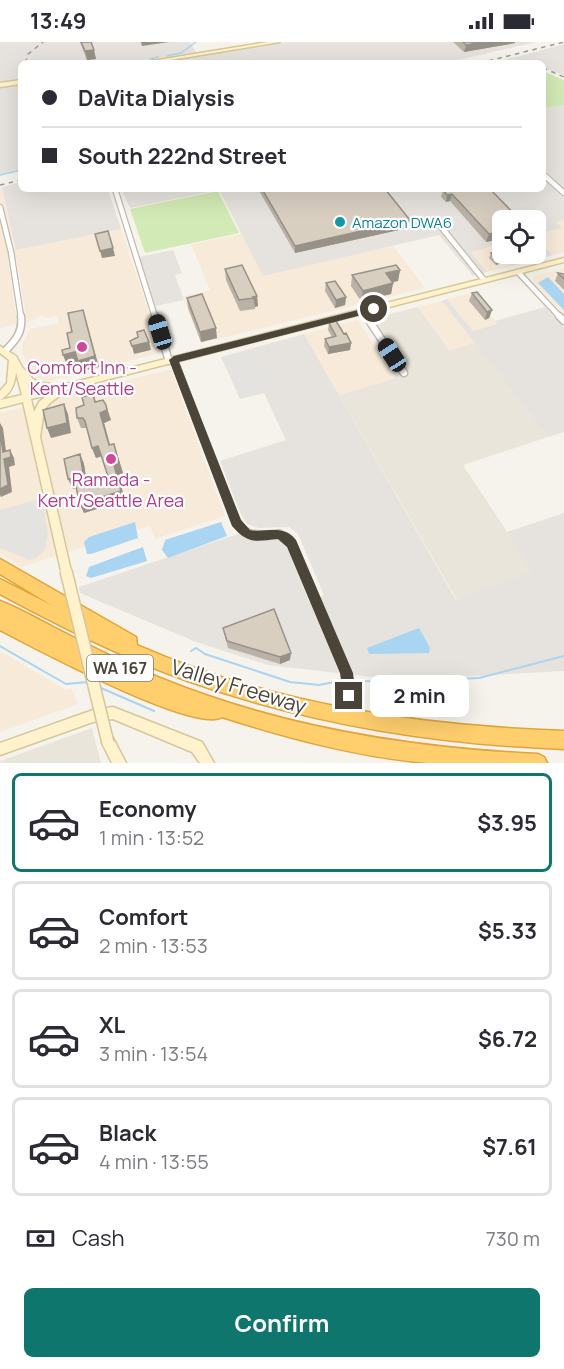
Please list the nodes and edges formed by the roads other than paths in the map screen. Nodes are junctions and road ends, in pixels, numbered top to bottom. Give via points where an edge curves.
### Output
1 (278, 42) edge
2 (161, 60) edge
3 (18, 82) edge
4 (0, 85) edge
5 (546, 177) edge
6 (116, 192) edge
7 (564, 193) edge
8 (0, 207) edge
9 (442, 228) dead end
10 (564, 260) edge
11 (518, 272) junction
12 (484, 280) junction
13 (363, 311) junction
14 (564, 321) edge
15 (3, 350) edge
16 (171, 360) junction
17 (16, 362) junction
18 (404, 373) dead end
19 (69, 387) junction
20 (0, 397) edge
21 (25, 398) junction
22 (0, 404) edge
23 (37, 447) junction
24 (0, 566) edge
25 (0, 586) edge
26 (0, 608) edge
27 (0, 622) edge
28 (168, 665) junction
29 (349, 696) dead end
30 (244, 715) junction
31 (564, 740) edge
32 (0, 749) edge
33 (119, 763) edge
34 (207, 763) edge
35 (538, 763) edge

1 - 2 main road
3 - 4 main road
5 - 7 street
6 - 16 street
8 - 15 street via 22,326 17,339
9 - 12 street
10 - 11 main road
11 - 12 main road
11 - 14 street
12 - 13 main road
13 - 16 main road
13 - 18 street
15 - 17 main road
16 - 19 main road
16 - 29 street via 236,523 247,535 279,534 287,538 346,673
17 - 19 main road via 27,378 42,387
17 - 20 main road via 11,384
17 - 21 main road
19 - 21 main road
19 - 23 main road via 40,407
21 - 22 main road
21 - 23 main road
23 - 33 main road, bridge via 108,743
24 - 28 highway
25 - 28 highway, Valley Freeway / WA 167 via 107,640
26 - 30 highway, Valley Freeway / WA 167 via 110,664
27 - 30 highway via 115,680 195,709
28 - 31 highway, Valley Freeway / WA 167 via 282,702 346,717 421,730
30 - 35 highway, Valley Freeway / WA 167 via 400,750
32 - 34 main road via 93,716 113,713 197,747

